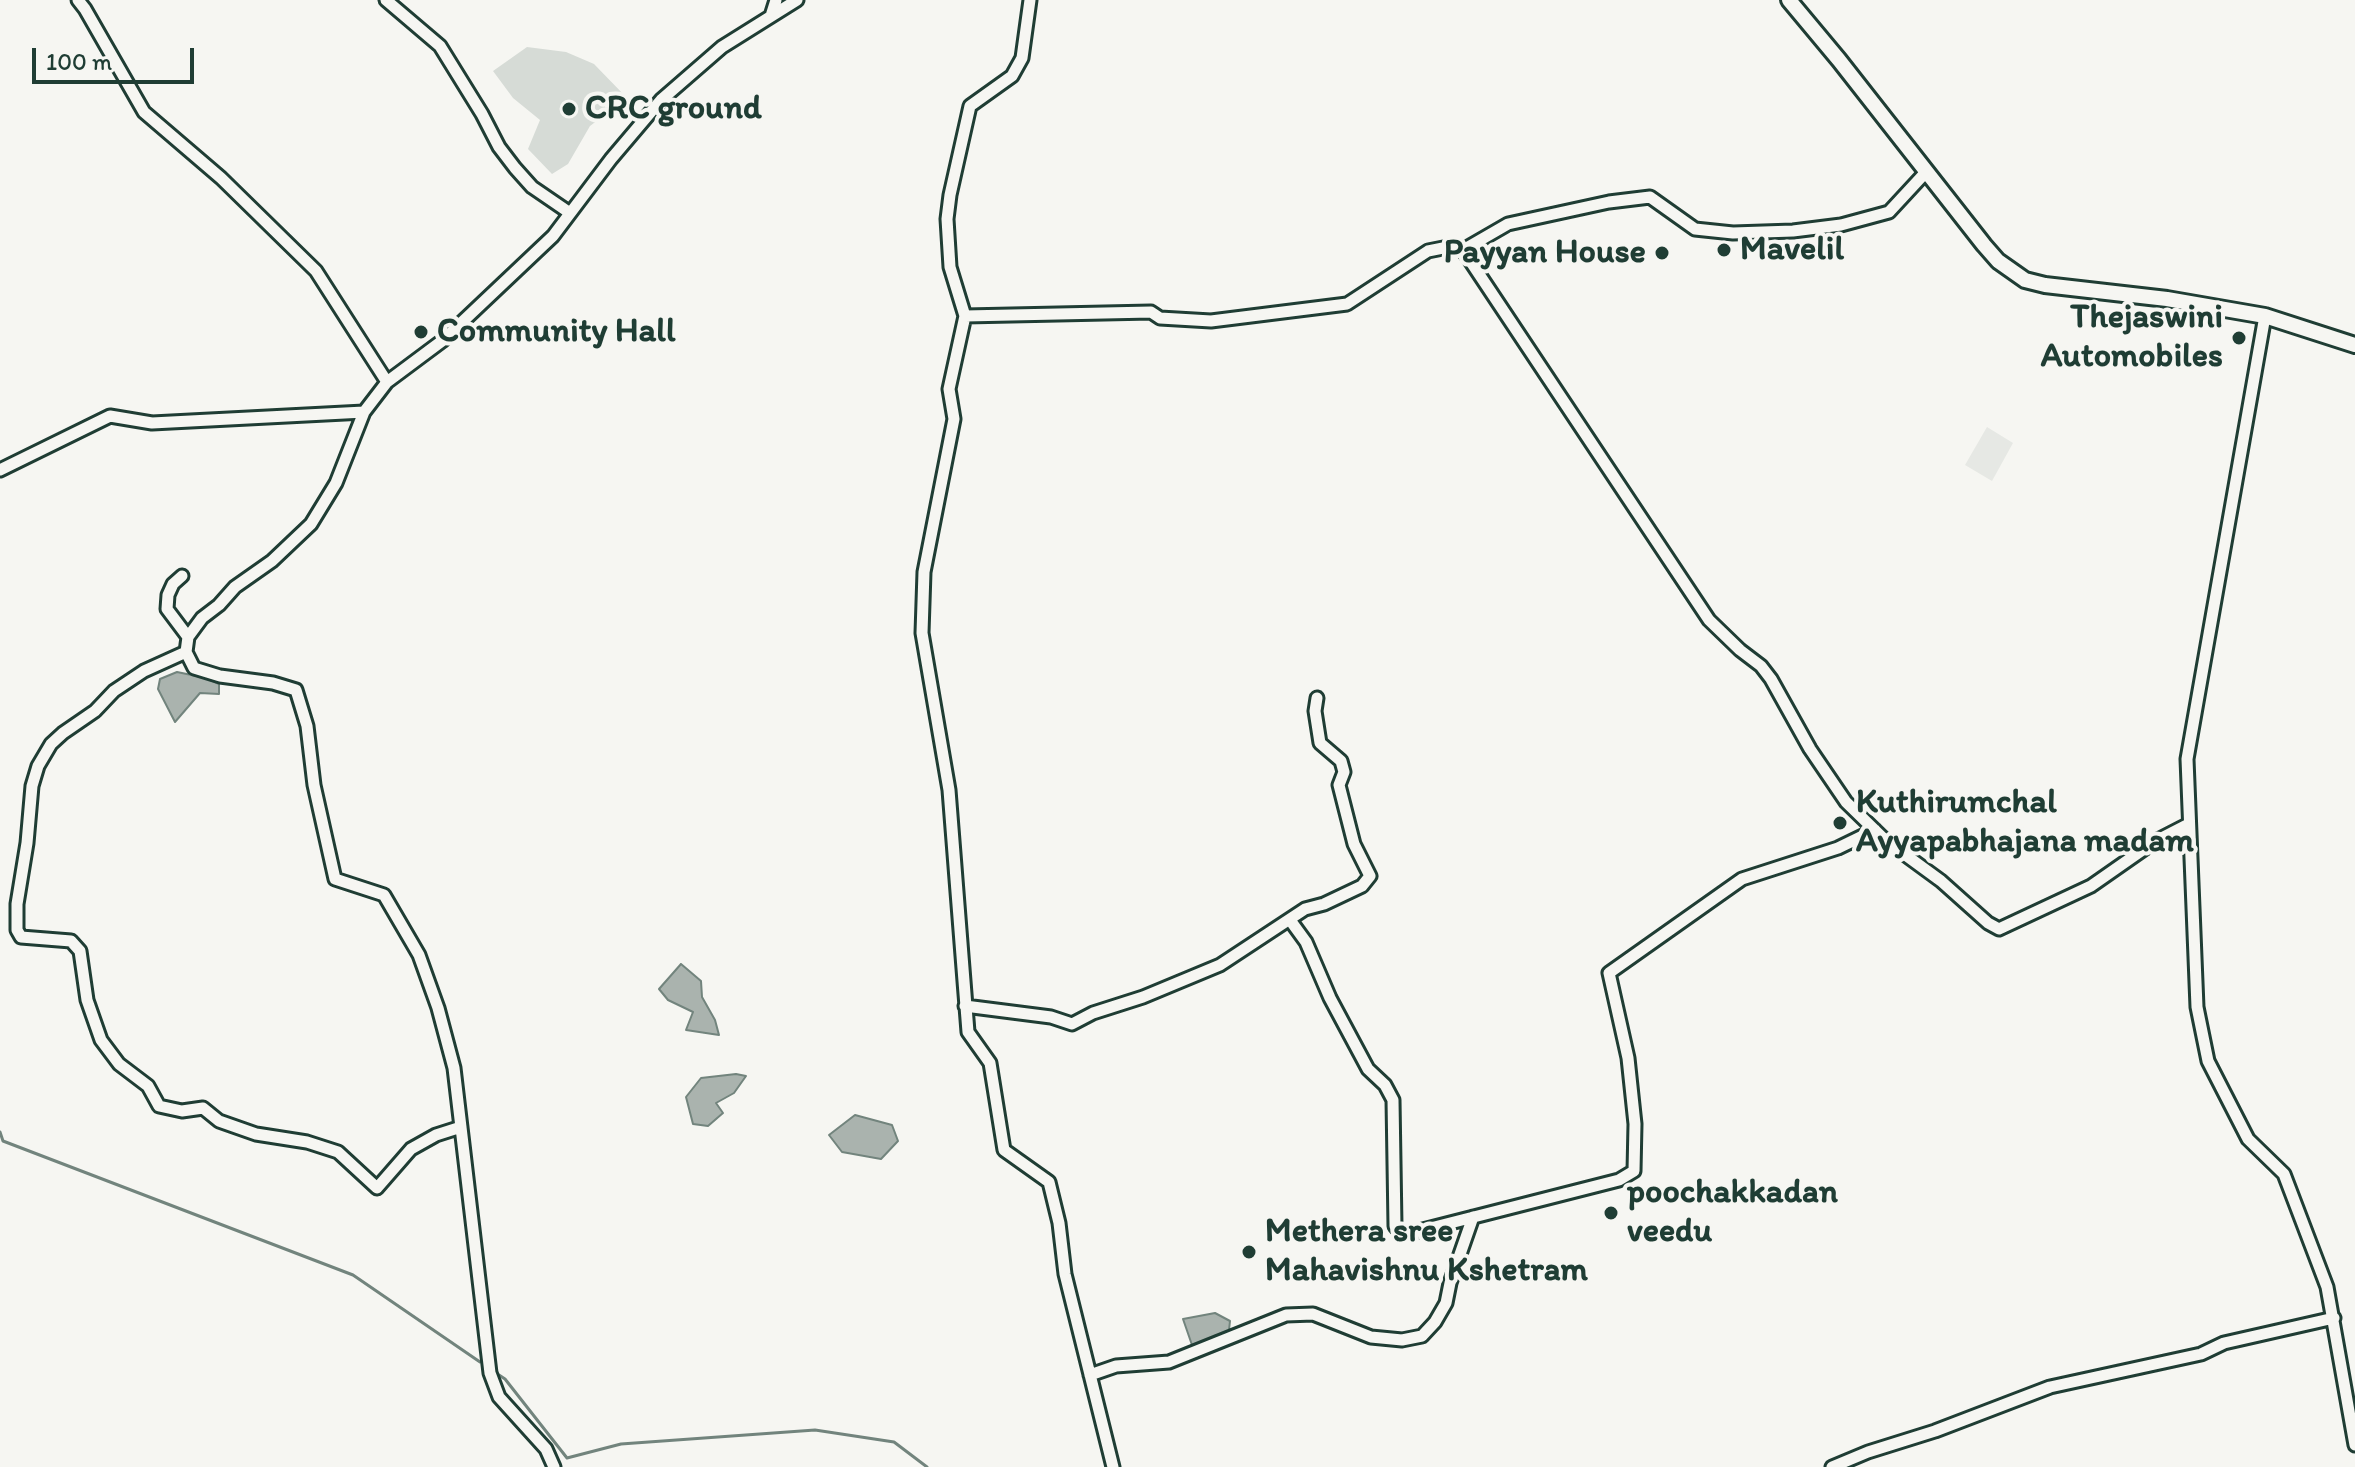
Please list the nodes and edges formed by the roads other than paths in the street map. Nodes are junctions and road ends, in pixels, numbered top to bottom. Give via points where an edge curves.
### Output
1 (78, 0) edge
2 (386, 0) edge
3 (776, 0) edge
4 (797, 0) edge
5 (1030, 0) edge
6 (1789, 0) edge
7 (771, 16) junction
8 (1926, 172) junction
9 (570, 213) junction
10 (1463, 250) junction
11 (965, 316) junction
12 (2265, 316) junction
13 (2355, 345) edge
14 (387, 382) junction
15 (364, 412) junction
16 (0, 470) edge
17 (182, 576) dead end
18 (188, 637) junction
19 (186, 652) junction
20 (1317, 698) dead end
21 (2189, 824) junction
22 (1875, 830) junction
23 (1290, 920) junction
24 (965, 1006) junction
25 (461, 1127) junction
26 (1473, 1217) junction
27 (2334, 1318) junction
28 (1090, 1375) junction
29 (2355, 1445) edge
30 (554, 1467) edge
31 (1113, 1467) edge
32 (1832, 1467) edge

1 - 14 street via 144,112 316,271
2 - 9 street via 440,46 515,168
3 - 7 street
4 - 7 street
5 - 11 street via 1022,58 1012,76 970,106 950,195 950,267
6 - 8 main road
7 - 9 street via 722,47 661,100
8 - 10 street via 1889,212 1841,225 1733,233 1695,229 1650,197 1508,224
8 - 12 main road via 1998,261 2025,280
9 - 14 street via 487,300
10 - 11 street via 1428,251 1347,304 1211,321 1160,318 1151,312
10 - 22 street via 1709,620 1761,666 1846,802
11 - 24 street via 949,389 954,419 924,572 922,633 949,790
12 - 13 main road
12 - 21 street via 2187,759
14 - 15 street
15 - 16 street via 152,423 110,416
15 - 18 street via 336,483 311,524 235,587
17 - 18 street via 173,584 167,609
18 - 19 street
19 - 25 street via 194,668 296,690 335,879 384,895 419,955 454,1068
19 - 25 street via 114,691 51,744 38,766 17,904 21,937 71,941 80,951 87,1000 101,1040 119,1064 148,1086 159,1106 203,1108 219,1121 256,1134 338,1152 377,1188 411,1149
20 - 23 street via 1320,743 1341,761 1339,785 1354,844 1370,876 1362,886
21 - 22 street via 2091,886 1999,929
21 - 27 street via 2197,1007 2208,1061 2248,1139 2284,1174
22 - 26 street via 1838,848 1742,879 1609,973 1628,1058 1634,1171 1619,1180
23 - 24 street via 1220,965 1072,1024
23 - 26 street via 1368,1069 1393,1100 1395,1226 1403,1235
24 - 28 street via 968,1032 990,1063 1004,1150 1049,1182
25 - 30 street via 490,1373 499,1397 546,1449
26 - 28 street via 1446,1303 1422,1336 1371,1337 1313,1314 1286,1315 1169,1362 1116,1366
27 - 29 street
27 - 32 street via 2050,1387
28 - 31 street

